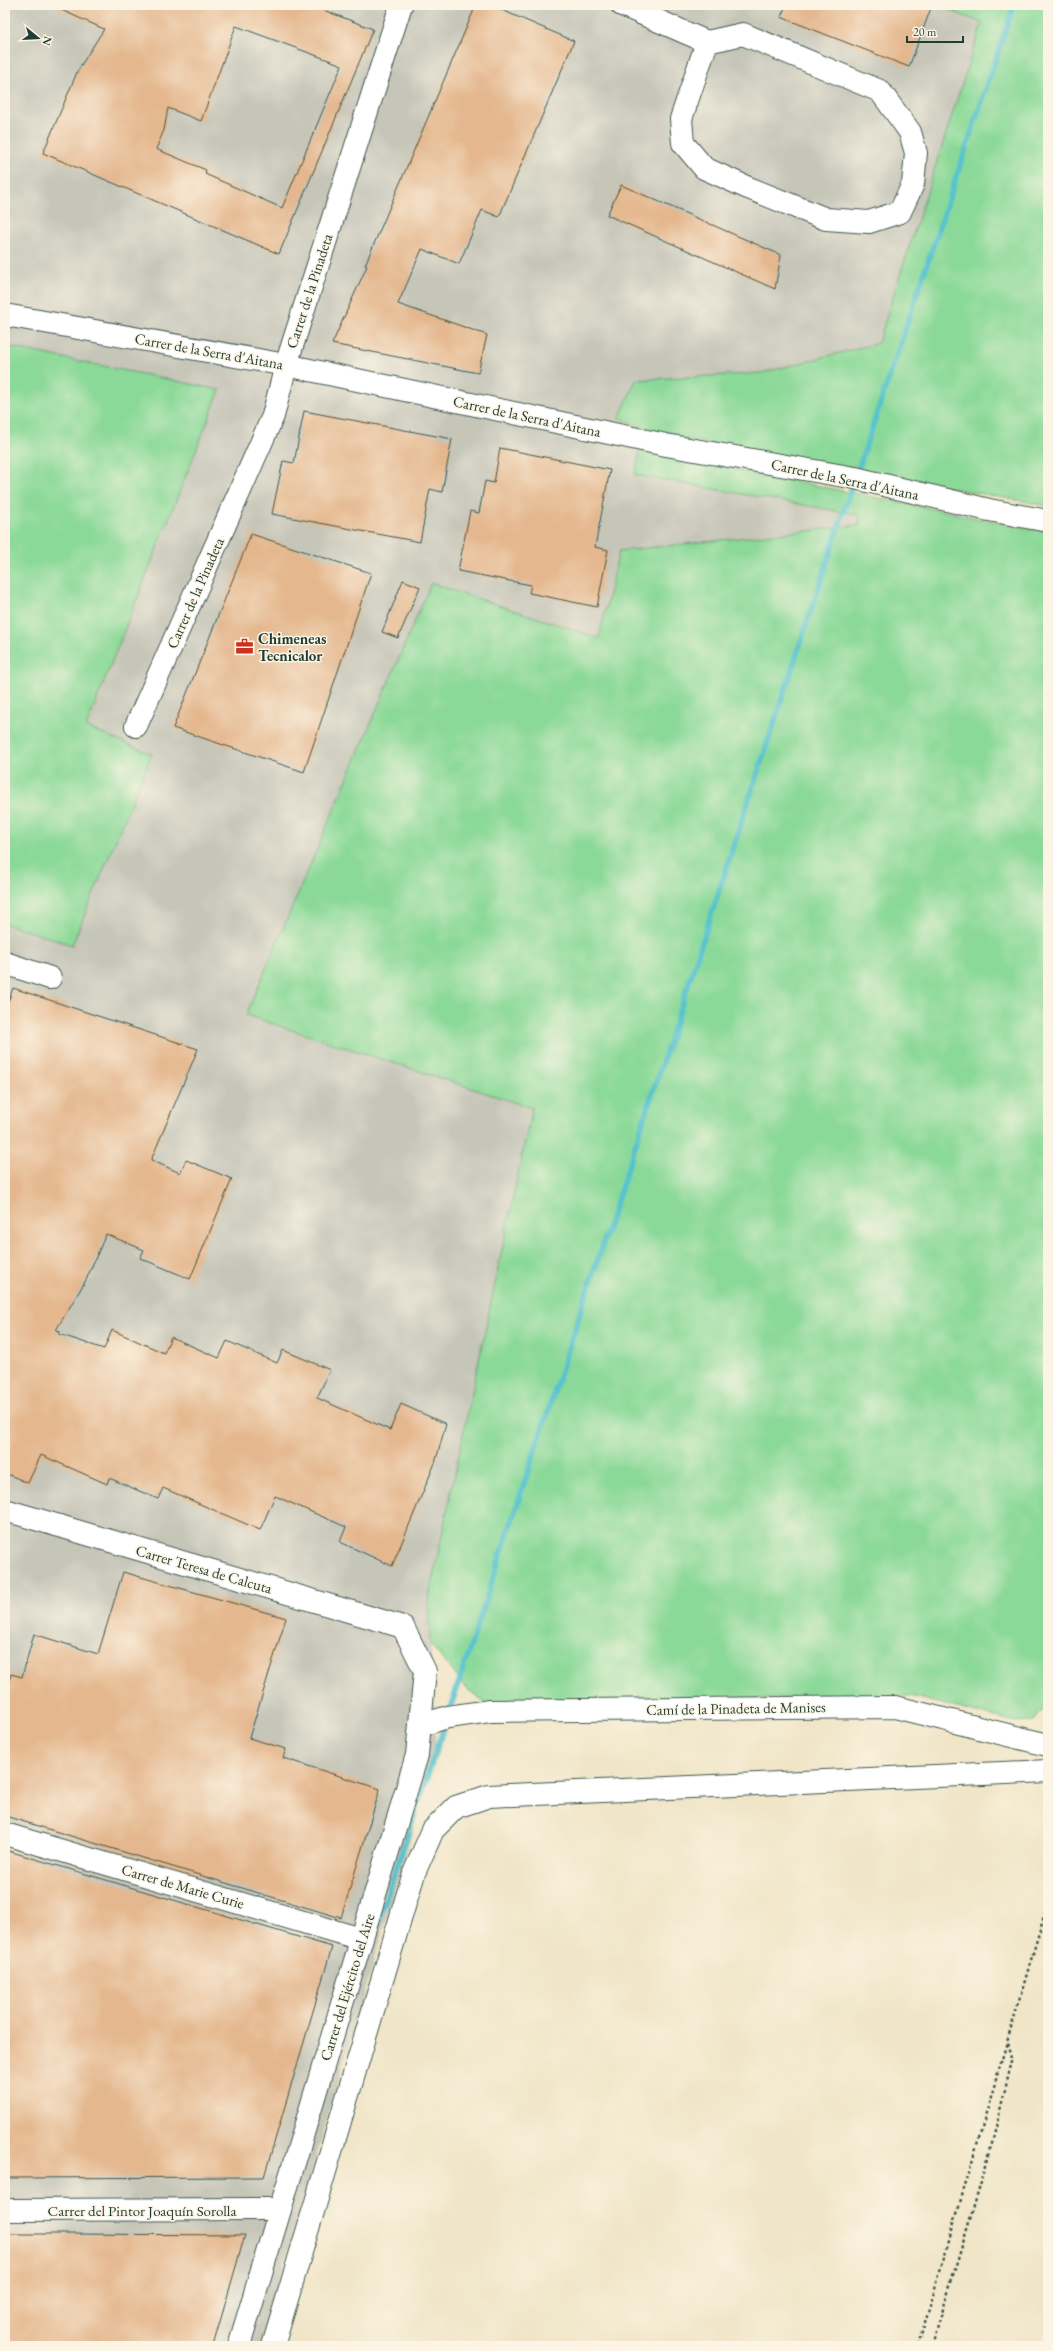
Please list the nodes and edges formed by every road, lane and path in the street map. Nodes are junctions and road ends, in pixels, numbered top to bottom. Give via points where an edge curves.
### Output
1 (401, 5) edge
2 (622, 5) edge
3 (706, 42) junction
4 (5, 315) edge
5 (286, 365) junction
6 (1048, 521) edge
7 (136, 726) dead end
8 (5, 963) edge
9 (50, 978) dead end
10 (5, 1510) edge
11 (403, 1627) joint
12 (421, 1725) junction
13 (1046, 1741) edge
14 (1048, 1771) edge
15 (5, 1834) edge
16 (1048, 1902) edge
17 (361, 1939) junction
18 (1007, 2042) junction
19 (280, 2209) junction
20 (5, 2210) edge
21 (239, 2346) edge
22 (273, 2346) edge
23 (918, 2346) edge
24 (932, 2346) edge

1 - 5 street, Carrer de la Pinadeta
2 - 3 street
3 - 3 street via 743,34 880,91 910,132 916,153 913,184 900,212 869,222 826,219 704,168 683,143 682,119
4 - 5 street, Carrer de la Serra d'Aitana
5 - 6 street, Carrer de la Serra d'Aitana via 666,445 855,478 989,510
5 - 7 street, Carrer de la Pinadeta via 273,416
8 - 9 street
10 - 11 street, Carrer Teresa de Calcuta
11 - 12 street, Carrer del Ejército del Aire via 425,1671
12 - 13 street, Camí de la Pinadeta de Manises via 448,1717 490,1711 895,1707
12 - 17 street, Carrer del Ejército del Aire via 417,1756
14 - 22 street via 489,1796 456,1807 433,1830 414,1873
15 - 17 street, Carrer de Marie Curie
16 - 18 path
17 - 19 street, Carrer del Ejército del Aire
18 - 23 path
18 - 24 path via 1012,2062 989,2156
19 - 20 street, Carrer del Pintor Joaquín Sorolla
19 - 21 street, Carrer del Ejército del Aire

